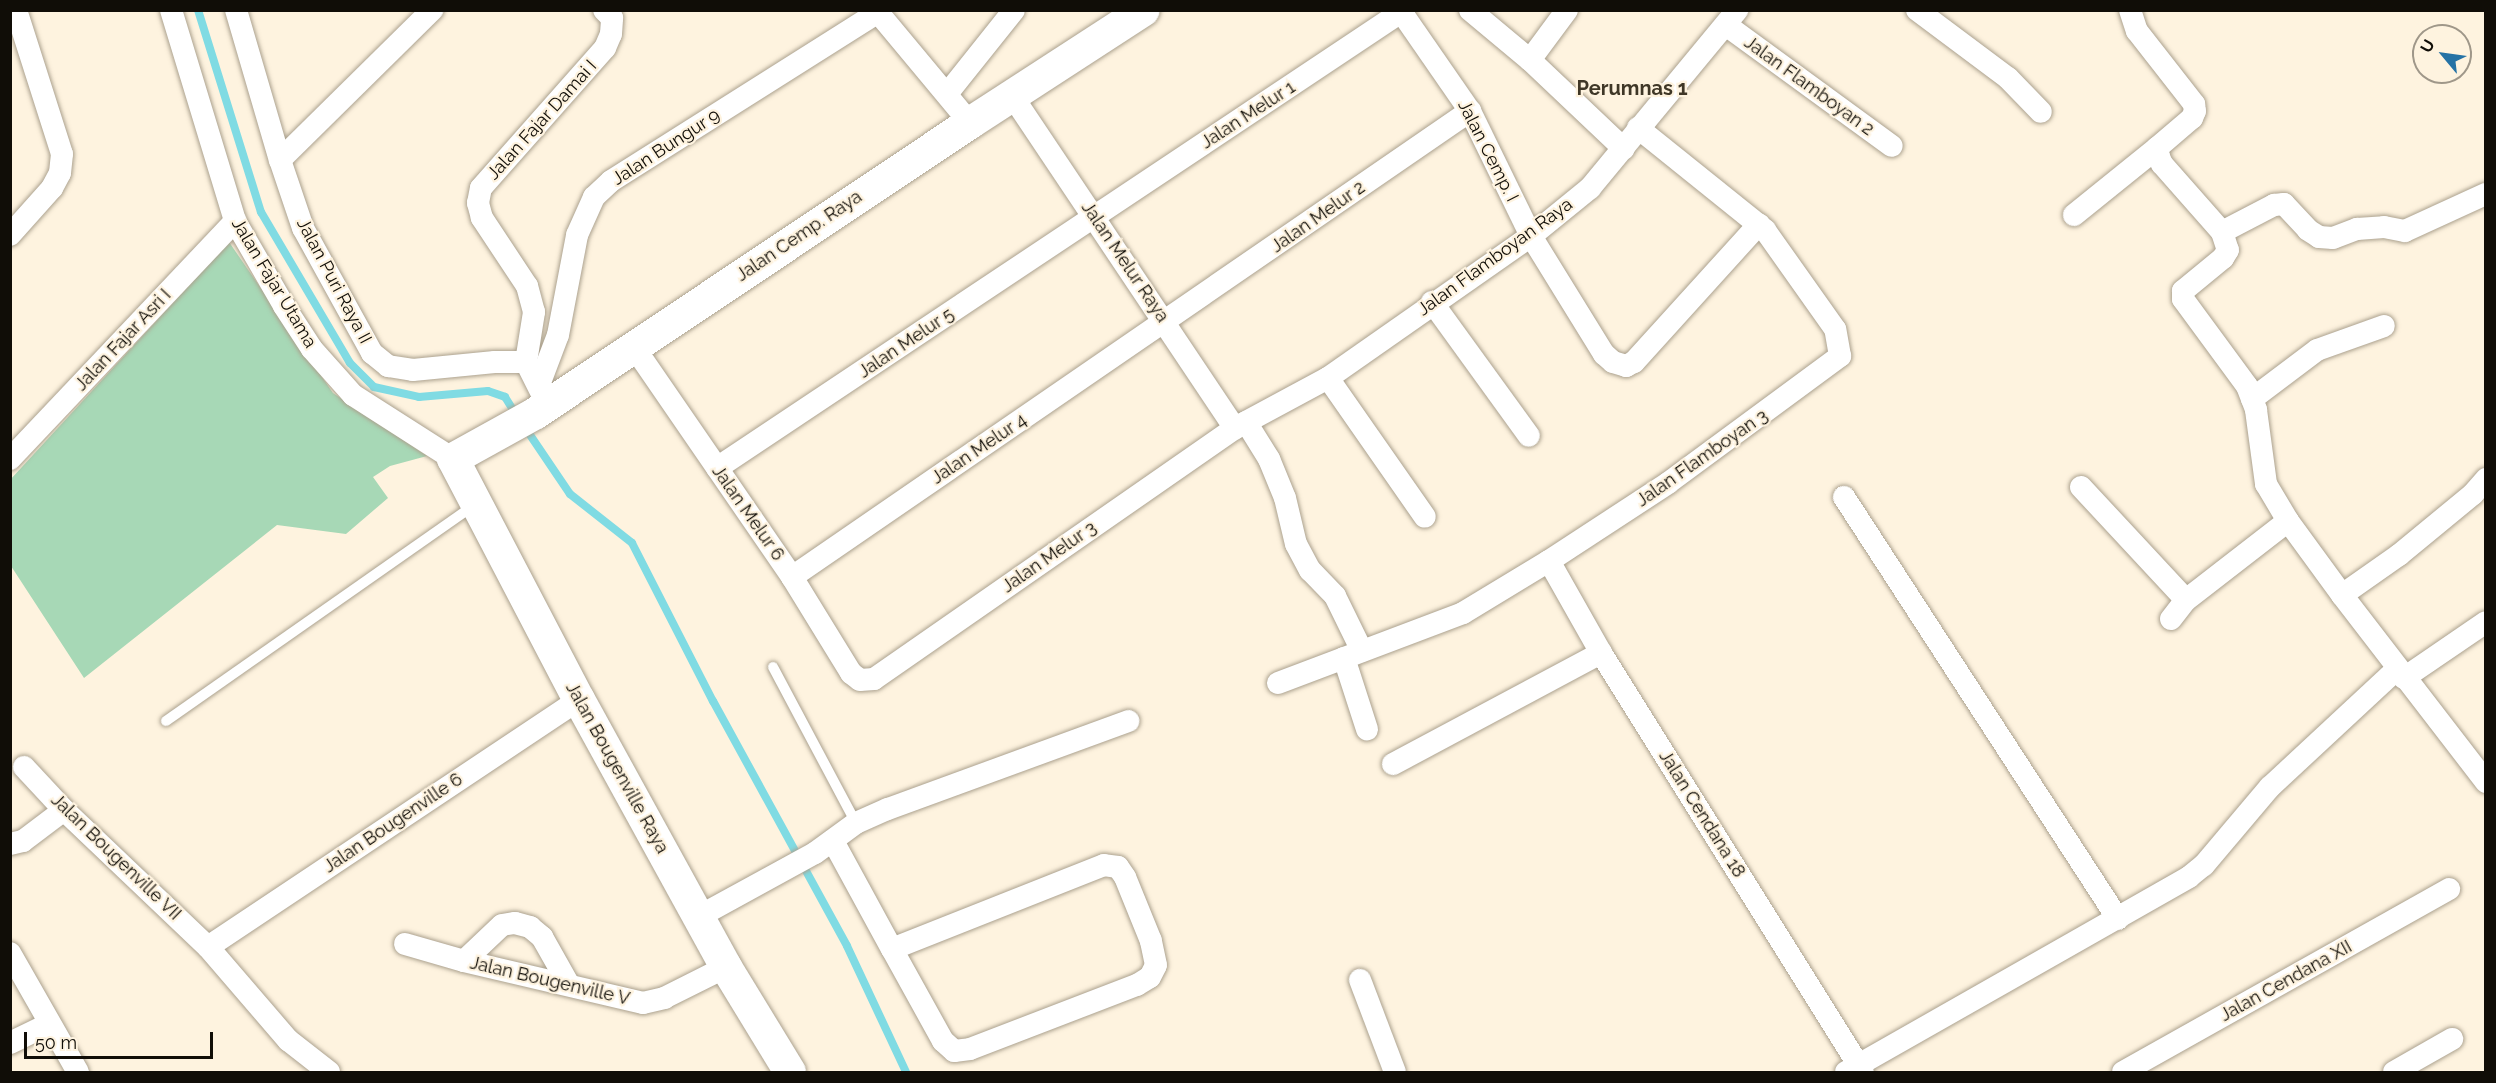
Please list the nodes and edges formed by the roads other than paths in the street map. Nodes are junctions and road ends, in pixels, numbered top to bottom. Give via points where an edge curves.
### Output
1 (16, 10) edge
2 (171, 10) edge
3 (236, 10) edge
4 (432, 10) edge
5 (604, 10) edge
6 (1014, 10) edge
7 (1144, 10) edge
8 (1470, 10) edge
9 (1567, 10) edge
10 (1917, 10) edge
11 (2130, 10) edge
12 (876, 12) edge
13 (1402, 12) edge
14 (1732, 18) edge
15 (1530, 60) junction
16 (947, 94) junction
17 (1013, 97) junction
18 (1470, 111) junction
19 (2041, 112) dead end
20 (970, 123) junction
21 (1638, 128) junction
22 (1892, 146) dead end
23 (2157, 148) junction
24 (1623, 149) junction
25 (280, 160) junction
26 (2486, 194) edge
27 (2074, 215) dead end
28 (1094, 217) junction
29 (235, 221) junction
30 (1759, 224) junction
31 (2222, 232) junction
32 (10, 235) edge
33 (1531, 236) junction
34 (1432, 302) junction
35 (1166, 322) junction
36 (2384, 326) dead end
37 (634, 347) junction
38 (526, 363) junction
39 (1328, 378) junction
40 (2252, 399) junction
41 (541, 401) junction
42 (1240, 425) junction
43 (1529, 436) dead end
44 (10, 459) edge
45 (453, 459) junction
46 (717, 468) junction
47 (2486, 479) edge
48 (2081, 486) dead end
49 (1844, 497) dead end
50 (476, 503) junction
51 (1425, 518) dead end
52 (2288, 521) junction
53 (1549, 561) junction
54 (792, 577) junction
55 (2342, 596) junction
56 (2186, 600) junction
57 (2171, 619) dead end
58 (2486, 622) edge
59 (1601, 653) junction
60 (1353, 654) junction
61 (773, 667) dead end
62 (2400, 674) junction
63 (860, 680) joint
64 (1278, 683) dead end
65 (579, 700) junction
66 (166, 721) dead end
67 (1128, 721) dead end
68 (1367, 729) dead end
69 (1393, 764) dead end
70 (24, 767) dead end
71 (2486, 782) edge
72 (64, 810) junction
73 (856, 824) junction
74 (10, 844) edge
75 (824, 847) junction
76 (2449, 889) dead end
77 (698, 917) junction
78 (2118, 919) junction
79 (405, 944) dead end
80 (208, 946) junction
81 (892, 949) junction
82 (10, 953) edge
83 (464, 961) junction
84 (726, 967) junction
85 (1360, 980) dead end
86 (569, 985) junction
87 (49, 1024) junction
88 (2452, 1039) dead end
89 (10, 1043) edge
90 (1856, 1070) edge
91 (78, 1072) edge
92 (329, 1072) edge
93 (790, 1072) edge
94 (1395, 1072) edge
95 (2123, 1072) edge
96 (2394, 1072) edge

1 - 32 street via 62,154 60,173 52,188
2 - 29 street, Jalan Fajar Utama
3 - 25 street, Jalan Puri Raya II
4 - 25 street
5 - 38 street, Jalan Fajar Damai I via 612,18 605,48 481,188 478,203 482,218 527,286 534,312
6 - 16 street
7 - 17 street, Jalan Cemp. Raya
8 - 15 street
9 - 15 street
10 - 19 street via 2008,78
11 - 23 street via 2137,31 2194,104 2192,118
12 - 16 street
12 - 41 street, Jalan Bungur 9 via 611,181 594,197 577,235
13 - 18 street, Jalan Cemp. I
13 - 28 street, Jalan Melur 1
14 - 21 street, Jalan Flamboyan Raya
14 - 22 street, Jalan Flamboyan 2
15 - 24 street
16 - 20 street
17 - 20 street, Jalan Cemp. Raya
17 - 28 street, Jalan Melur Raya
18 - 33 street, Jalan Cemp. I
18 - 35 street, Jalan Melur 2
20 - 37 street, Jalan Cemp. Raya
21 - 24 street, Jalan Flamboyan Raya
21 - 30 street, Jalan Flamboyan 3
23 - 27 street
23 - 31 street via 2162,164
24 - 33 street, Jalan Flamboyan Raya via 1590,188
25 - 38 street, Jalan Puri Raya II via 303,228 372,353 388,366 413,370
26 - 31 street via 2405,231 2384,226 2357,229 2333,238 2319,237 2284,204 2274,205
28 - 35 street, Jalan Melur Raya
28 - 46 street, Jalan Melur 5
29 - 44 street, Jalan Fajar Asri I
29 - 45 street, Jalan Fajar Utama via 312,349 353,395
30 - 33 street, Jalan Cemp. I via 1634,362 1626,366 1604,354
30 - 53 street, Jalan Flamboyan 3 via 1835,329 1840,356 1668,483
31 - 40 street via 2228,250 2183,291 2183,299 2247,386
33 - 34 street, Jalan Flamboyan Raya
34 - 39 street, Jalan Flamboyan Raya
34 - 43 street
35 - 42 street, Jalan Melur Raya
35 - 54 street, Jalan Melur 4
36 - 40 street via 2317,350
37 - 41 street, Jalan Cemp. Raya
37 - 46 street, Jalan Melur 6
38 - 41 street
39 - 42 street, Jalan Flamboyan Raya
39 - 51 street
40 - 52 street via 2266,484
41 - 45 street, Jalan Cemp. Raya via 502,434
42 - 60 street, Jalan Melur Raya via 1269,459 1285,498 1296,544 1310,570 1335,597
42 - 63 street, Jalan Melur 3 via 874,679
45 - 50 street, Jalan Bougenville Raya
46 - 54 street, Jalan Melur 6
47 - 55 street via 2398,555
48 - 56 street
49 - 78 street
50 - 65 street, Jalan Bougenville Raya
50 - 66 lane
52 - 55 street
52 - 56 street
53 - 59 street, Jalan Cendana 18
53 - 60 street, Jalan Flamboyan 3 via 1463,613
54 - 63 street, Jalan Melur 6 via 850,673
55 - 62 street
56 - 57 street
58 - 62 street
59 - 69 street
59 - 90 street, Jalan Cendana 18
60 - 64 street, Jalan Flamboyan 3
60 - 68 street, Jalan Melur Raya
61 - 73 lane
62 - 71 street
62 - 78 street via 2270,787 2204,865
65 - 77 street, Jalan Bougenville Raya
65 - 80 street, Jalan Bougenville 6
67 - 73 street
70 - 72 street, Jalan Bougenville VII
72 - 74 street via 24,841
72 - 80 street, Jalan Bougenville VII
73 - 75 street
75 - 77 street
75 - 81 street
76 - 95 street, Jalan Cendana XII
77 - 84 street, Jalan Bougenville Raya
78 - 90 street
79 - 83 street, Jalan Bougenville V
80 - 92 street, Jalan Bougenville VII via 288,1040
81 - 81 street via 1104,865 1118,867 1125,876 1151,941 1156,965 1150,977 1137,985 970,1049 954,1051 943,1041
82 - 87 street
83 - 86 street, Jalan Bougenville V
83 - 86 street via 502,925 515,923 530,927 542,937
84 - 86 street, Jalan Bougenville V via 664,998 643,1003
84 - 93 street, Jalan Bougenville Raya
85 - 94 street
87 - 89 street
87 - 91 street
88 - 96 street

